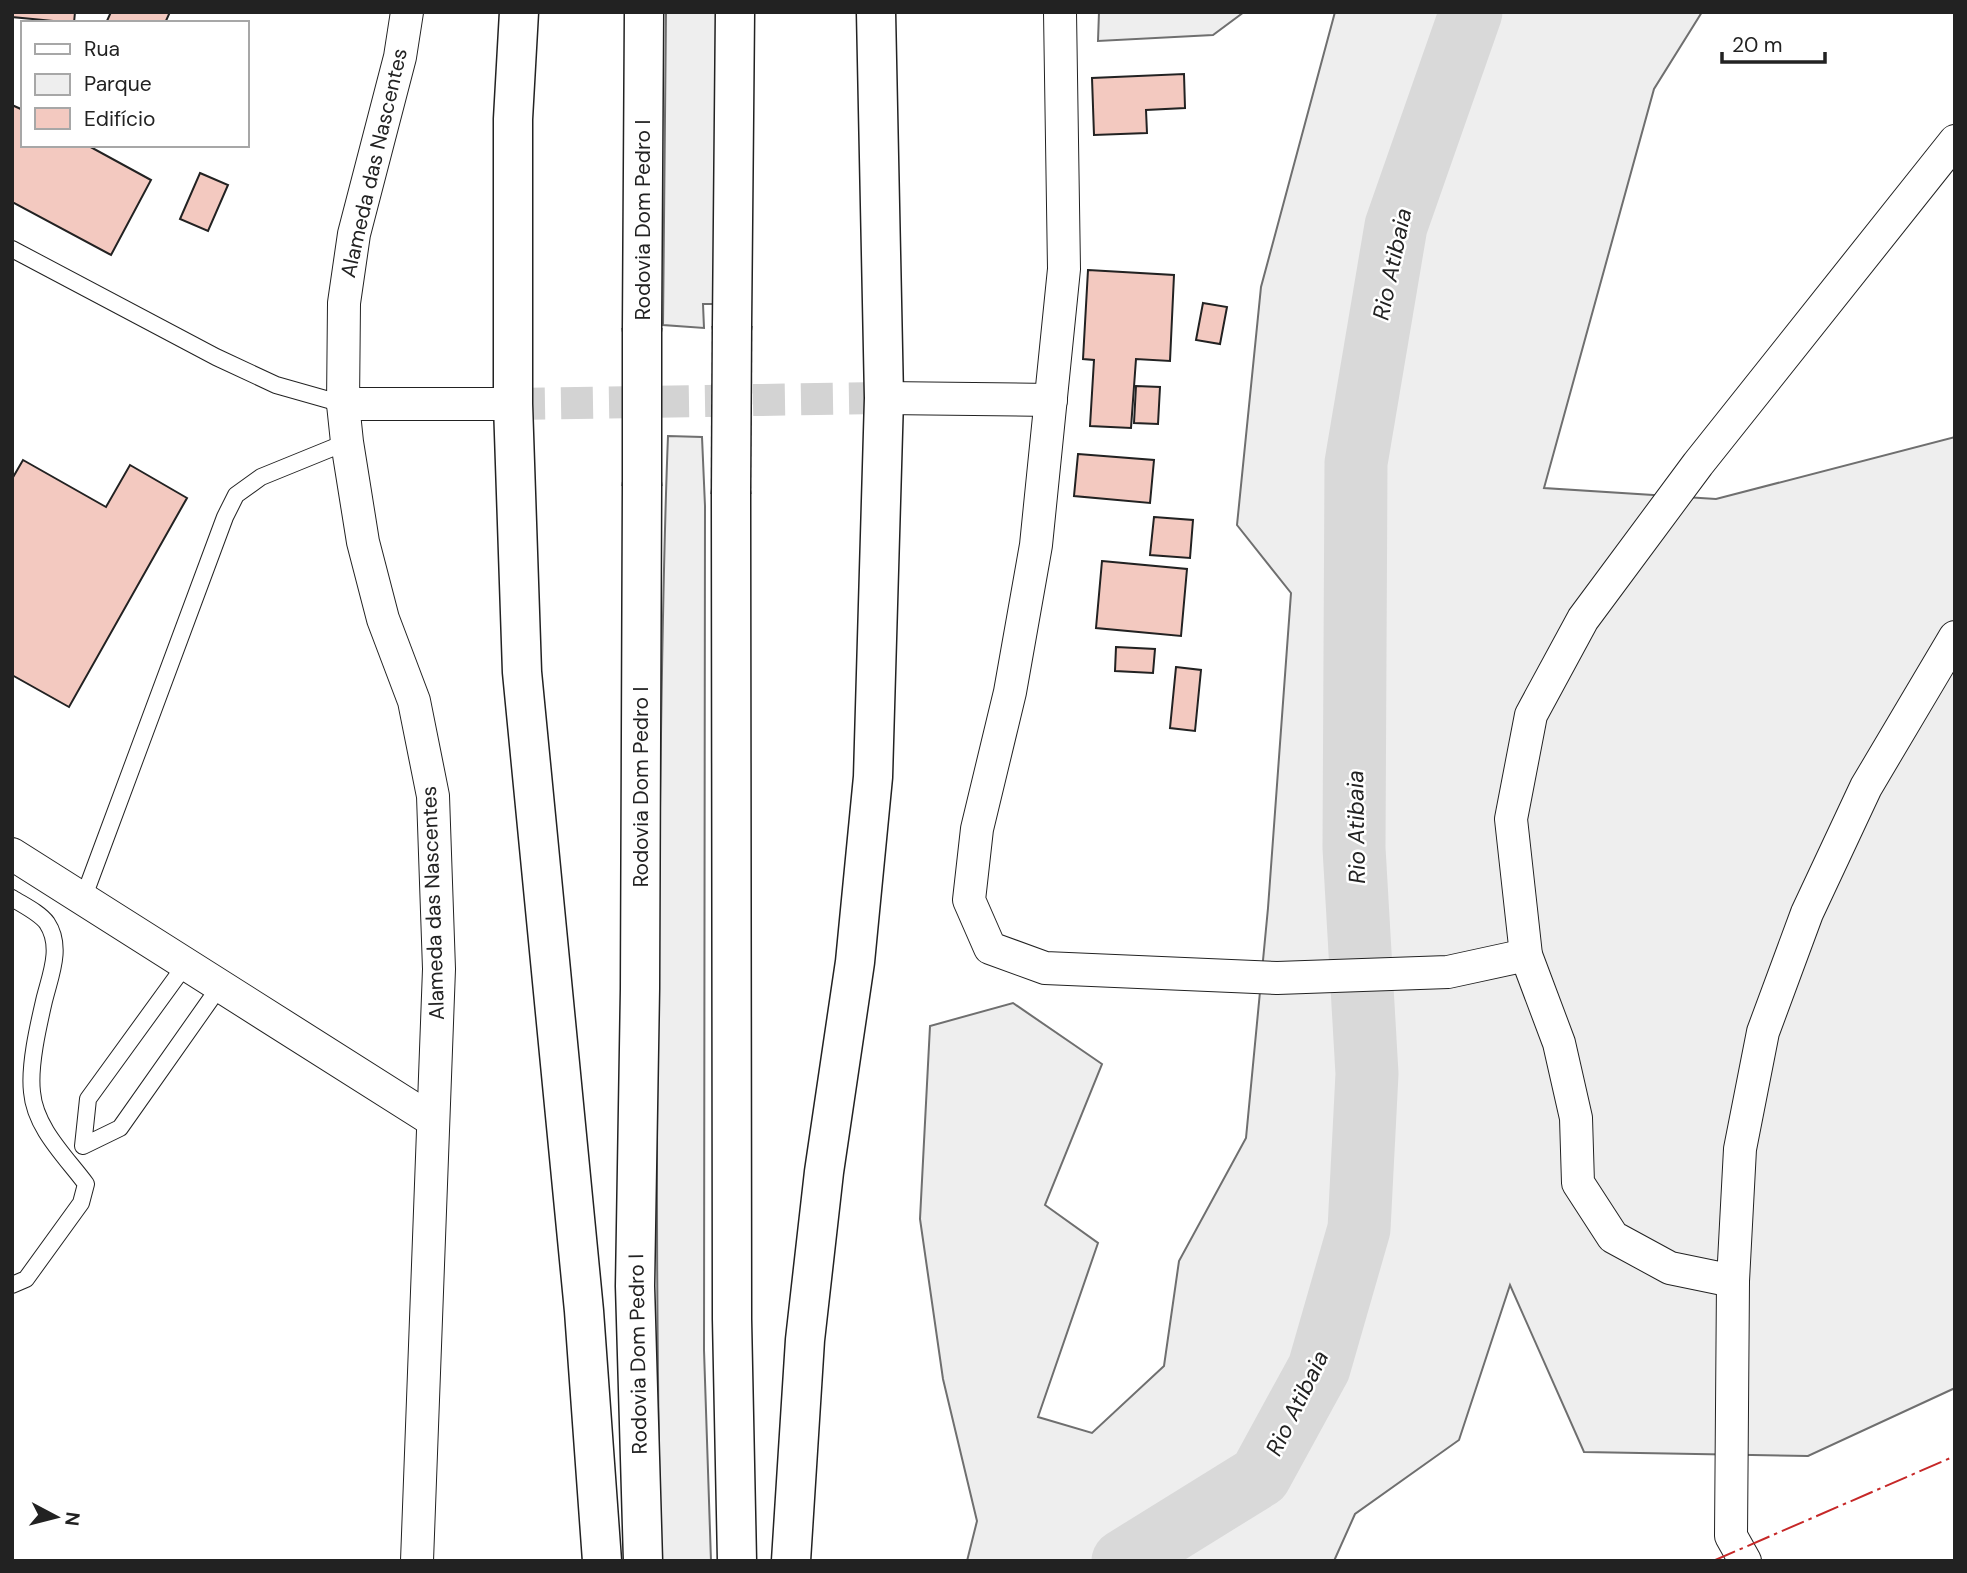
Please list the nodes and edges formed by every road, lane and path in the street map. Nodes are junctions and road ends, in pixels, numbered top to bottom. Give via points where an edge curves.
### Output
1 (407, 12) edge
2 (519, 12) edge
3 (644, 12) edge
4 (735, 12) edge
5 (876, 12) edge
6 (1060, 12) edge
7 (1955, 141) edge
8 (12, 249) edge
9 (884, 398) junction
10 (1051, 400) junction
11 (343, 404) junction
12 (513, 404) junction
13 (347, 442) junction
14 (1955, 637) edge
15 (12, 853) edge
16 (12, 898) edge
17 (83, 899) junction
18 (1526, 955) junction
19 (186, 964) junction
20 (220, 986) junction
21 (432, 1120) junction
22 (83, 1146) junction
23 (71, 1163) junction
24 (1733, 1282) junction
25 (12, 1285) edge
26 (417, 1561) edge
27 (602, 1561) edge
28 (643, 1561) edge
29 (737, 1561) edge
30 (791, 1561) edge
31 (1745, 1561) edge

1 - 11 street, Alameda das Nascentes via 352,248 344,303
2 - 12 highway via 513,118
3 - 28 highway, Rodovia Dom Pedro I, bridge via 635,1286
4 - 29 highway, bridge via 732,1319
5 - 9 highway
6 - 10 street via 1064,270
7 - 18 street via 1698,464 1591,608 1531,715 1511,819
8 - 11 lane via 276,385
9 - 10 street
9 - 30 highway via 873,777 855,962 805,1340
10 - 18 street via 1036,545 1010,692 976,828 970,900 990,948 1045,968 1278,978 1448,972
11 - 12 street
11 - 13 street, Alameda das Nascentes
12 - 27 highway via 522,672 584,1311
13 - 17 lane via 261,477 236,495
13 - 21 street, Alameda das Nascentes via 363,542 383,619 414,701 433,796 439,969
14 - 24 street via 1866,787 1807,913 1763,1032 1740,1149
15 - 17 street
16 - 23 lane via 46,920 53,934 53,966 43,1003 32,1094 53,1142
17 - 19 street
18 - 24 street via 1559,1043 1576,1118 1578,1184 1613,1237 1671,1268
19 - 20 street
19 - 22 lane via 88,1099
20 - 21 street
20 - 22 lane via 120,1128
21 - 26 street, Alameda das Nascentes
22 - 23 lane
23 - 25 lane via 86,1184 81,1203 26,1279
24 - 31 street via 1731,1536

